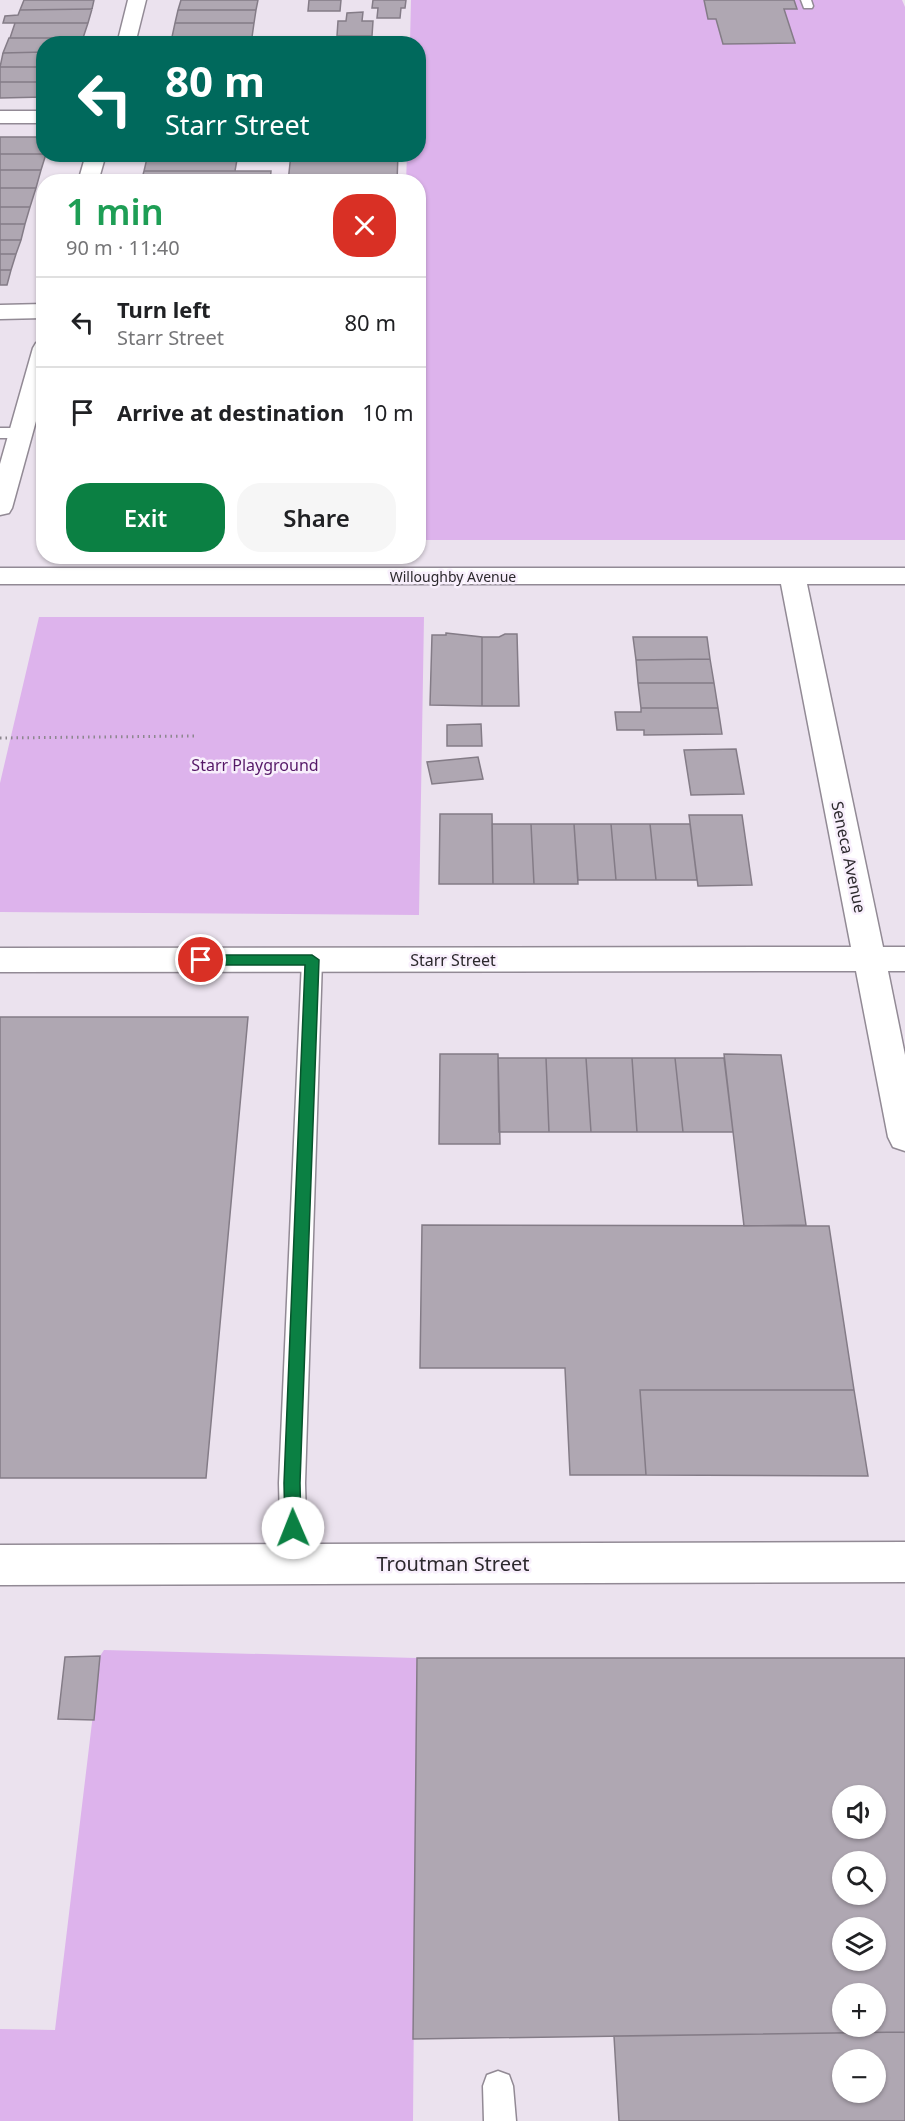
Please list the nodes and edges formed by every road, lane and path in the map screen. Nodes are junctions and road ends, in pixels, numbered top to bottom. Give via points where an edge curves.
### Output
1 (137, 0) edge
2 (128, 36) edge
3 (0, 117) edge
4 (36, 117) edge
5 (36, 311) edge
6 (0, 312) edge
7 (36, 368) edge
8 (10, 433) edge
9 (0, 508) edge
10 (0, 576) edge
11 (905, 576) edge
12 (793, 577) junction
13 (195, 736) dead end
14 (0, 738) edge
15 (870, 959) junction
16 (905, 959) edge
17 (0, 960) edge
18 (312, 960) junction
19 (905, 1137) edge
20 (905, 1562) edge
21 (294, 1564) junction
22 (0, 1565) edge
23 (498, 2086) dead end
24 (500, 2121) edge

1 - 2 street
3 - 4 street
5 - 6 street
7 - 8 street
8 - 9 street
10 - 12 street, Willoughby Avenue
11 - 12 street, Willoughby Avenue
12 - 15 street, Seneca Avenue
13 - 14 path
15 - 16 street, Starr Street
15 - 18 street, Starr Street
15 - 19 street, Seneca Avenue
17 - 18 street, Starr Street
18 - 21 lane via 292,1483
20 - 21 street, Troutman Street
21 - 22 street, Troutman Street
23 - 24 lane

